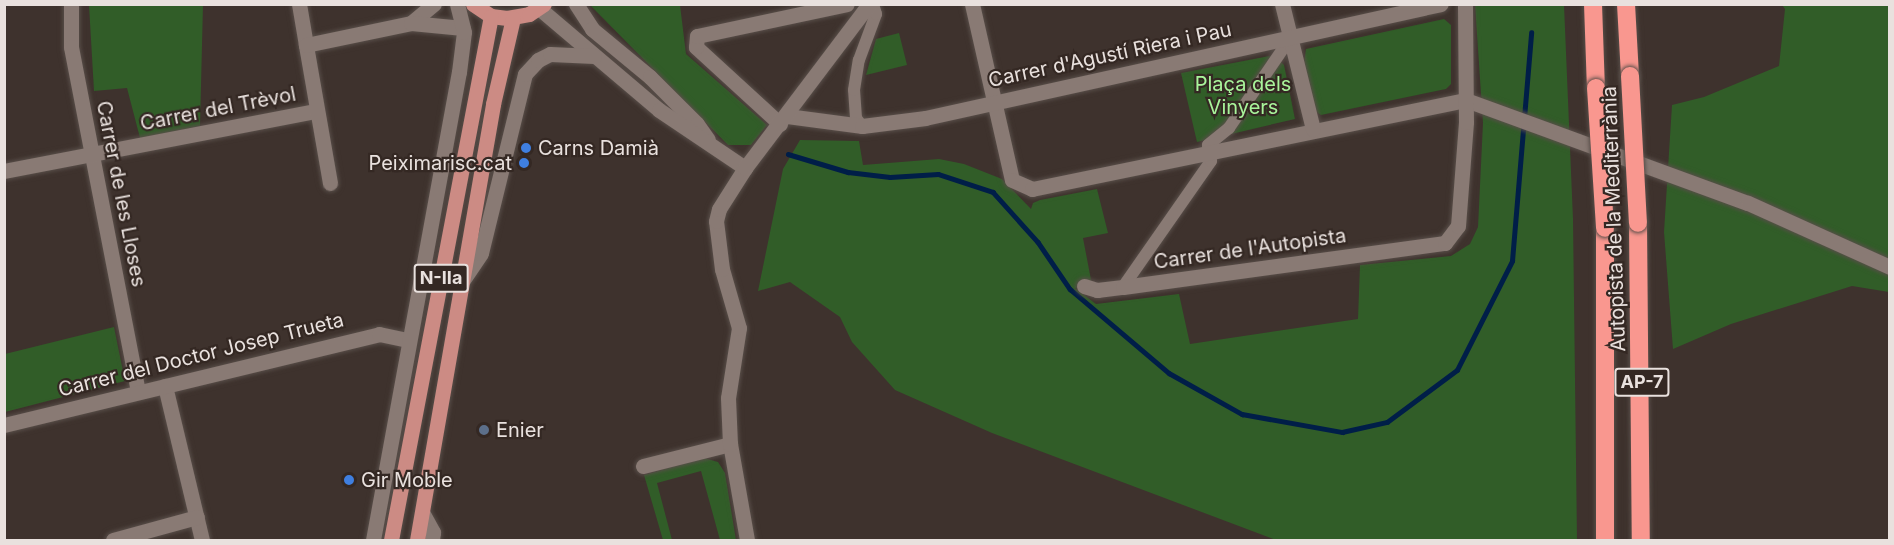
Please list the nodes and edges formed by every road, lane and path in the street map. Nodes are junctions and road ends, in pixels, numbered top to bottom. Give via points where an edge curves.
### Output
1 (71, 4) edge
2 (299, 4) edge
3 (434, 4) edge
4 (457, 4) edge
5 (473, 4) edge
6 (576, 4) edge
7 (847, 4) edge
8 (871, 4) edge
9 (972, 4) edge
10 (1282, 4) edge
11 (1441, 4) edge
12 (1465, 4) edge
13 (1593, 4) edge
14 (1626, 4) edge
15 (542, 7) edge
16 (491, 16) junction
17 (513, 18) junction
18 (411, 23) junction
19 (463, 28) junction
20 (1291, 37) junction
21 (306, 45) junction
22 (594, 56) junction
23 (1467, 100) junction
24 (992, 102) junction
25 (316, 111) junction
26 (783, 120) junction
27 (862, 126) junction
28 (1313, 129) junction
29 (708, 140) junction
30 (1209, 151) junction
31 (93, 155) junction
32 (745, 168) junction
33 (4, 171) edge
34 (330, 183) dead end
35 (1890, 267) edge
36 (463, 280) junction
37 (1084, 286) dead end
38 (1123, 287) junction
39 (407, 340) junction
40 (165, 386) junction
41 (138, 392) junction
42 (4, 425) edge
43 (730, 444) junction
44 (643, 466) dead end
45 (423, 514) junction
46 (196, 518) junction
47 (113, 540) edge
48 (202, 540) edge
49 (373, 540) edge
50 (391, 540) edge
51 (417, 540) edge
52 (432, 540) edge
53 (747, 540) edge
54 (1605, 540) edge
55 (1641, 540) edge

1 - 31 street, Carrer de les Lloses via 71,47
2 - 21 street, Carrer del Trèvol
3 - 18 street
4 - 19 street
5 - 16 main road
6 - 29 street via 592,29 658,85
7 - 26 street via 697,36 696,46
8 - 26 street
8 - 27 street via 876,14 859,60 854,90 856,118
9 - 24 street
10 - 20 street
11 - 20 street, Carrer d'Agustí Riera i Pau
12 - 23 street, Carrer de l'Autopista
13 - 54 highway, Autopista de la Mediterrània / AP-7, bridge via 1605,228
14 - 55 highway, Autopista de la Mediterrània / AP-7, bridge via 1638,223
15 - 17 main road
15 - 22 street
16 - 17 main road
16 - 50 main road, N-IIa
17 - 36 main road, N-IIa via 493,104
18 - 19 street
18 - 21 street
19 - 39 street via 440,183
20 - 24 street, Carrer d'Agustí Riera i Pau
20 - 28 street
20 - 30 street via 1229,128 1208,145
21 - 25 street, Carrer del Trèvol
22 - 29 street via 687,132
22 - 36 street via 550,54 525,74 481,253
23 - 28 street
23 - 35 street via 1748,203
23 - 38 street, Carrer de l'Autopista via 1458,226 1445,243
24 - 27 street, Carrer d'Agustí Riera i Pau via 925,118
24 - 30 street via 1012,180 1032,189
25 - 31 street, Carrer del Trèvol
25 - 34 street, Carrer del Trèvol
26 - 27 street, Carrer d'Agustí Riera i Pau
26 - 32 street
28 - 30 street
29 - 32 street
30 - 38 street via 1211,161
31 - 33 street, Carrer del Trèvol
31 - 41 street, Carrer de les Lloses
32 - 43 street via 719,209 716,221 722,269 739,328 728,398
36 - 45 main road, N-IIa
37 - 38 street, Carrer de l'Autopista via 1097,290
39 - 40 street, Carrer del Doctor Josep Trueta via 379,334
39 - 49 street
40 - 41 street, Carrer del Doctor Josep Trueta
40 - 46 street
41 - 42 street, Carrer del Doctor Josep Trueta
43 - 44 street
43 - 53 street
45 - 51 main road, N-IIa
45 - 52 street via 433,532
46 - 47 street
46 - 48 street

